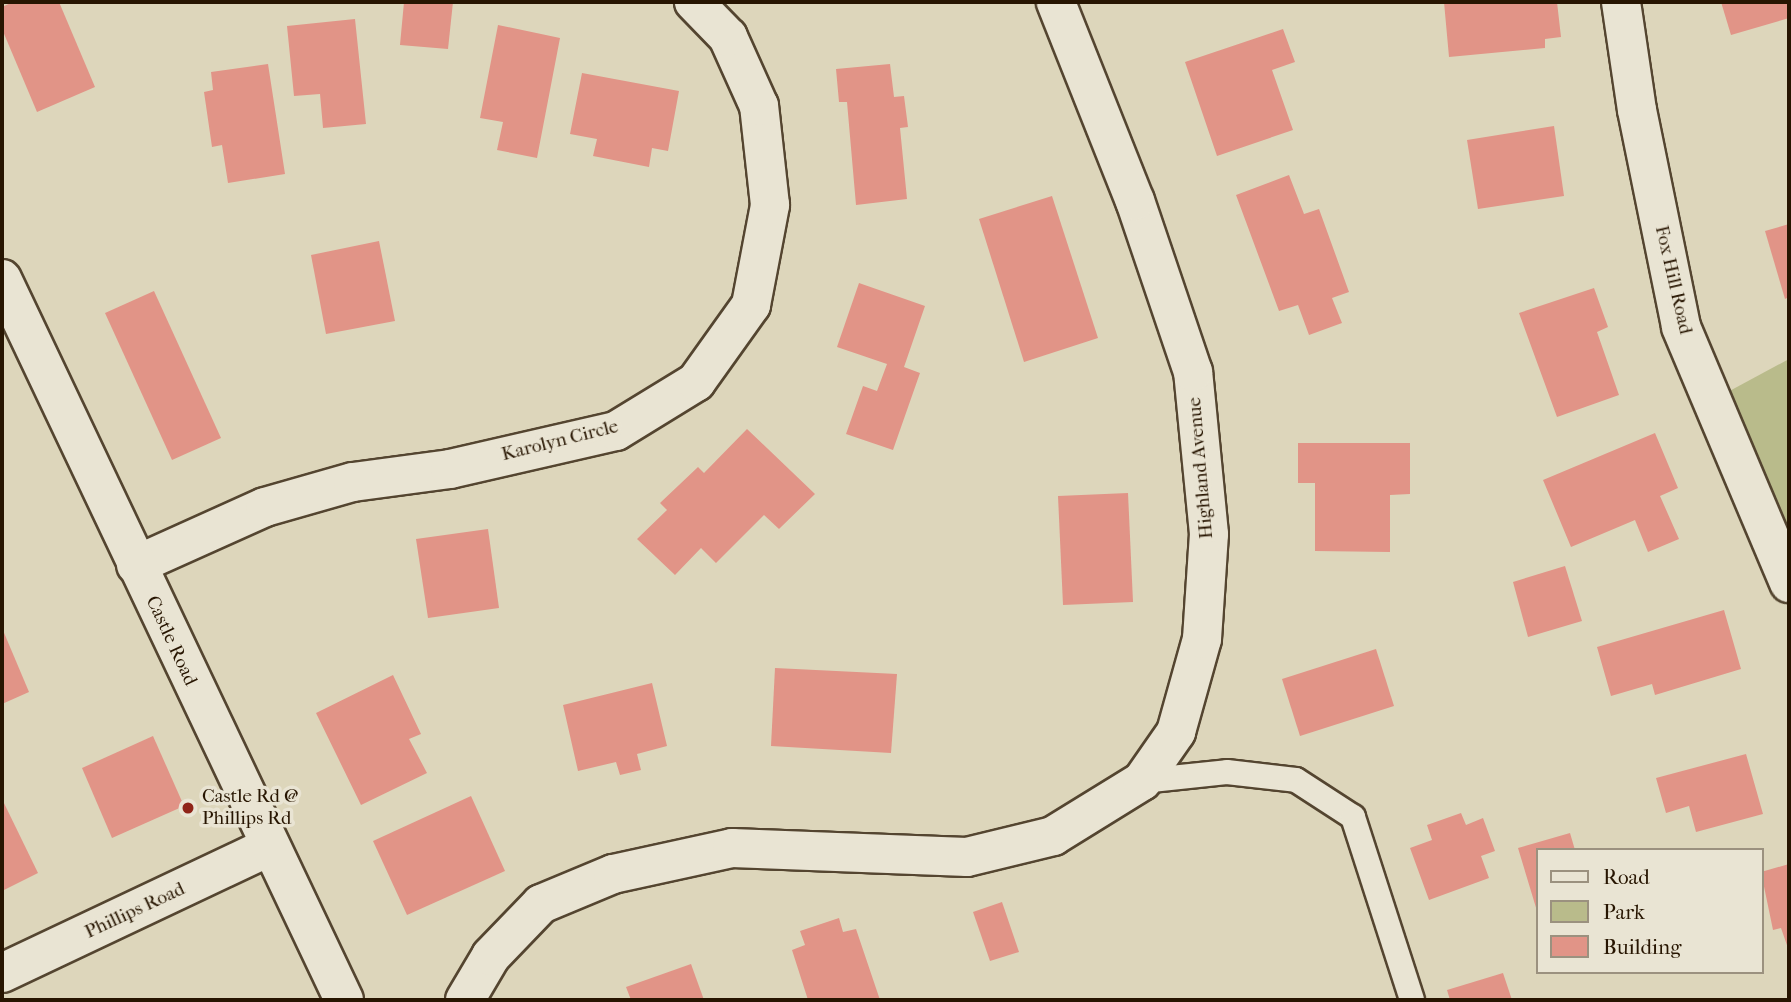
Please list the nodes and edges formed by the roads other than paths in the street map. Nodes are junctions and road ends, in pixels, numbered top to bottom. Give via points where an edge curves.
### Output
1 (694, 2) edge
2 (1056, 2) edge
3 (1621, 2) edge
4 (2, 279) edge
5 (136, 565) junction
6 (1789, 583) edge
7 (1142, 781) junction
8 (267, 848) junction
9 (2, 974) edge
10 (344, 1000) edge
11 (465, 1000) edge
12 (1412, 1000) edge

1 - 5 street, Karolyn Circle via 728,37 759,106 770,205 751,305 696,382 616,431 450,468 354,482 265,507
2 - 7 street, Highland Avenue via 1135,201 1193,372 1209,534 1202,639 1176,732
3 - 6 street, Fox Hill Road via 1637,110 1681,327
4 - 5 street, Castle Road
5 - 8 street, Castle Road
7 - 11 street, Highland Avenue via 1053,836 967,857 732,848 613,874 541,904 491,956
7 - 12 lane via 1227,772 1296,780 1353,817
8 - 9 street, Phillips Road
8 - 10 street, Castle Road

